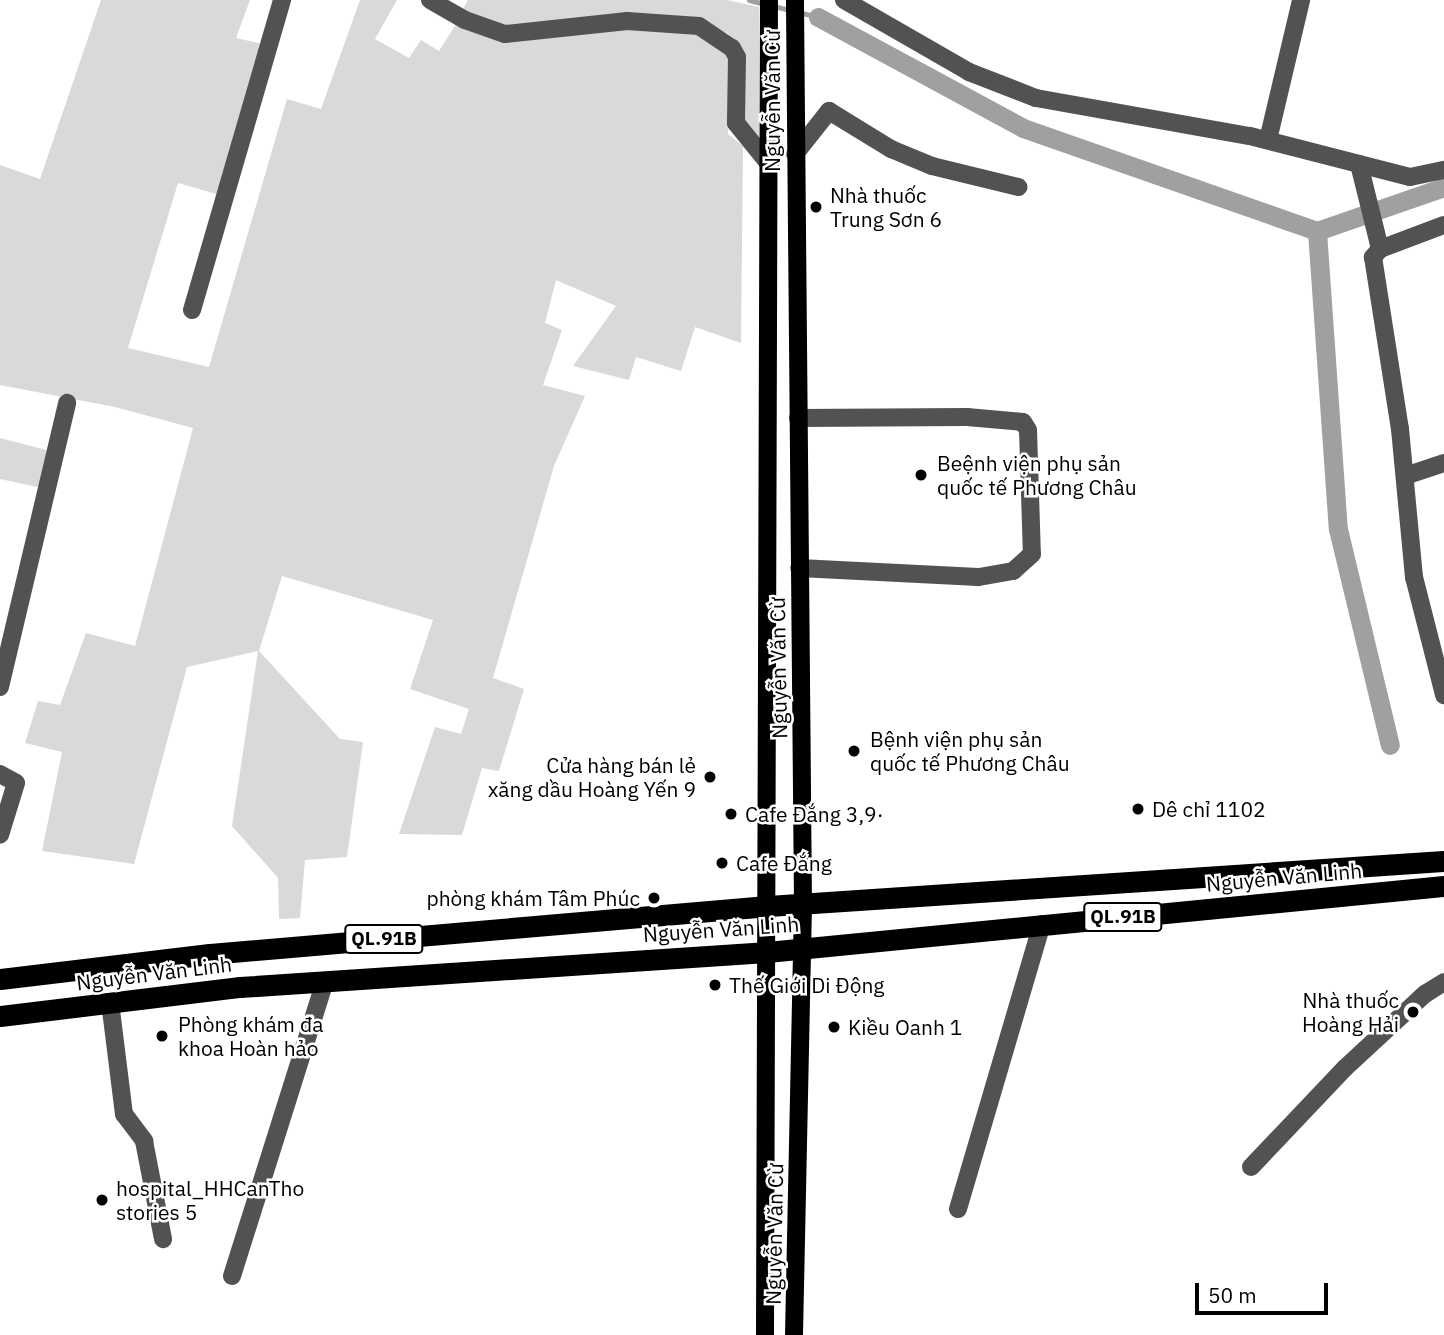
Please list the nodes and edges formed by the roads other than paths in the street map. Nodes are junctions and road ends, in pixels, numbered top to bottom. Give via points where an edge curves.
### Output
1 (282, 0) edge
2 (430, 0) edge
3 (769, 0) edge
4 (795, 0) edge
5 (844, 0) edge
6 (1301, 0) edge
7 (1268, 140) junction
8 (795, 154) junction
9 (1359, 164) junction
10 (770, 165) junction
11 (1444, 170) edge
12 (1018, 187) dead end
13 (1444, 225) edge
14 (1378, 244) junction
15 (797, 303) junction
16 (769, 304) junction
17 (192, 310) dead end
18 (67, 404) dead end
19 (798, 418) junction
20 (1444, 463) edge
21 (1405, 475) junction
22 (799, 568) junction
23 (0, 687) edge
24 (1444, 694) edge
25 (0, 774) edge
26 (0, 835) edge
27 (1444, 862) edge
28 (1444, 886) edge
29 (803, 904) junction
30 (768, 906) junction
31 (1042, 925) junction
32 (802, 949) junction
33 (767, 952) junction
34 (0, 979) edge
35 (326, 981) junction
36 (1444, 982) edge
37 (110, 1002) junction
38 (0, 1016) edge
39 (1251, 1167) dead end
40 (958, 1209) dead end
41 (163, 1239) dead end
42 (233, 1276) dead end
43 (765, 1335) edge
44 (794, 1335) edge

1 - 17 street
2 - 10 street via 492,31 520,35 627,21 699,26 724,39 737,57 736,123
3 - 10 main road, Nguyễn Văn Cừ
4 - 8 main road, Nguyễn Văn Cừ
5 - 7 street via 969,72 1036,98
6 - 7 street
7 - 9 street
8 - 12 street via 829,111 891,149 932,166
8 - 15 main road, Nguyễn Văn Cừ
9 - 11 street via 1409,177
9 - 14 street
10 - 16 main road, Nguyễn Văn Cừ
13 - 14 street
14 - 21 street via 1373,257
15 - 16 main road
15 - 19 main road, Nguyễn Văn Cừ
16 - 30 main road, Nguyễn Văn Cừ
18 - 23 street
19 - 22 main road, Nguyễn Văn Cừ
19 - 22 street via 967,417 1023,422 1028,430 1032,554 1013,571 978,577
20 - 21 street
21 - 24 street via 1414,577
22 - 29 main road, Nguyễn Văn Cừ
25 - 26 street via 16,783
27 - 29 highway, Nguyễn Văn Linh / QL.91B
28 - 31 highway, Nguyễn Văn Linh / QL.91B
29 - 30 highway, Nguyễn Văn Linh / QL.91B
29 - 32 main road, Nguyễn Văn Cừ
30 - 33 main road, Nguyễn Văn Cừ
30 - 34 highway, Nguyễn Văn Linh / QL.91B via 210,954
31 - 32 highway, Nguyễn Văn Linh / QL.91B
31 - 40 street
32 - 33 highway, Nguyễn Văn Linh / QL.91B
32 - 44 main road, Nguyễn Văn Cừ
33 - 35 highway, Nguyễn Văn Linh / QL.91B
33 - 43 main road, Nguyễn Văn Cừ
35 - 37 highway, Nguyễn Văn Linh / QL.91B
35 - 42 street
36 - 39 street via 1345,1068
37 - 38 highway, Nguyễn Văn Linh / QL.91B
37 - 41 street via 124,1114 144,1141

